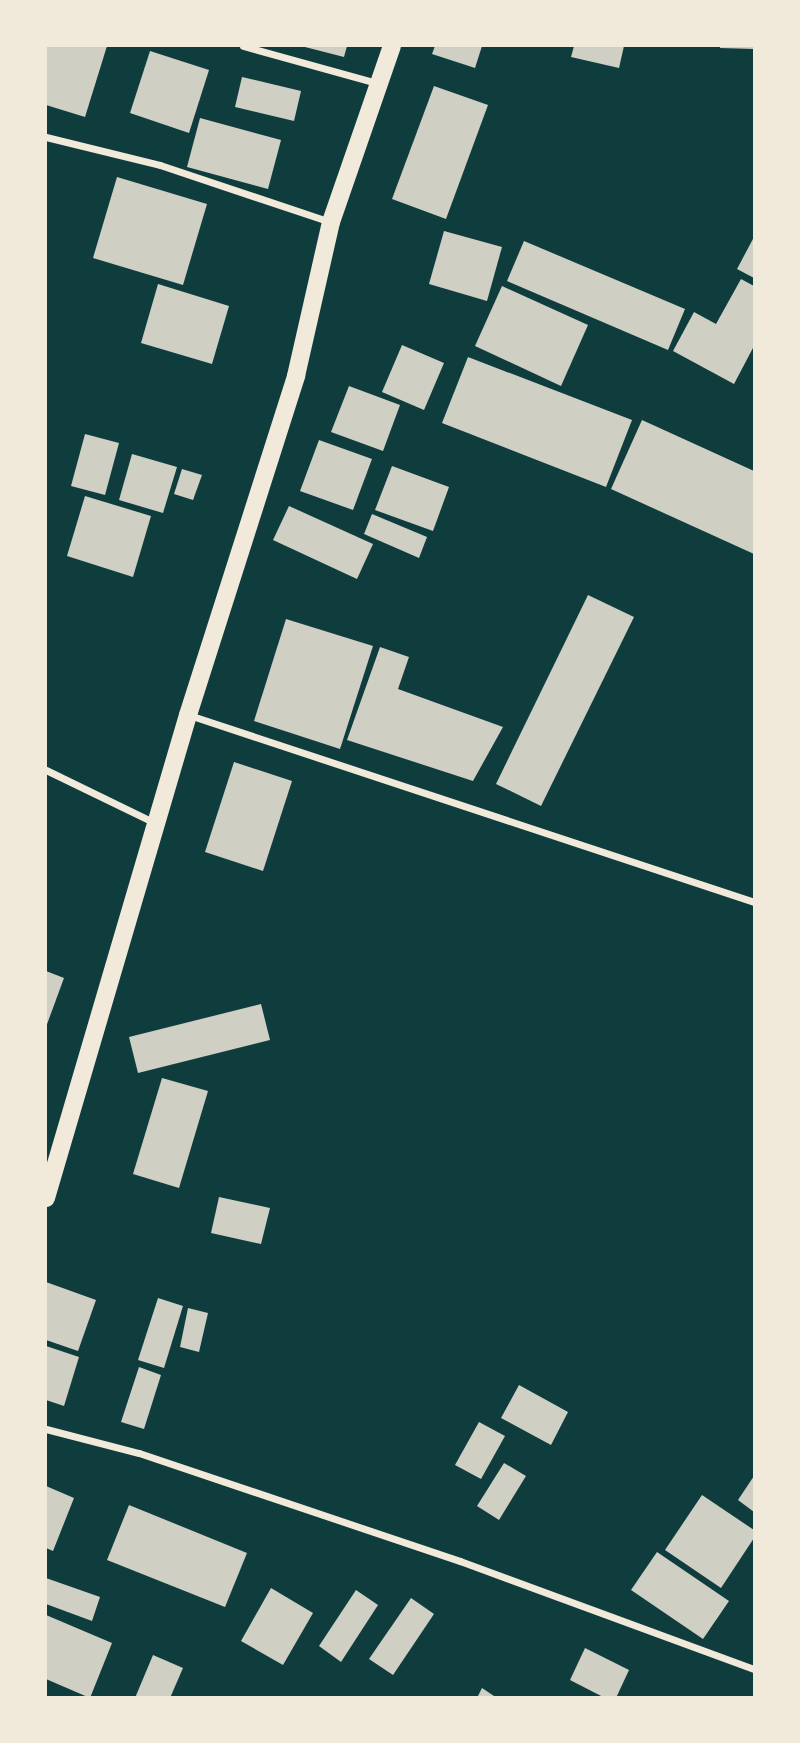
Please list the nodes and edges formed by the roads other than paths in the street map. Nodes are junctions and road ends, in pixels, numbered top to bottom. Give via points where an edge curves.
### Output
1 (243, 46) edge
2 (392, 46) edge
3 (380, 85) junction
4 (46, 137) edge
5 (331, 222) junction
6 (188, 715) junction
7 (46, 770) edge
8 (157, 824) junction
9 (754, 902) edge
10 (46, 1198) edge
11 (46, 1429) edge
12 (754, 1669) edge

1 - 3 street
2 - 3 main road
3 - 5 main road
4 - 5 street via 160,165
5 - 6 main road via 296,376
6 - 8 main road
6 - 9 street
7 - 8 street
8 - 10 main road
11 - 12 street via 139,1454 460,1561

